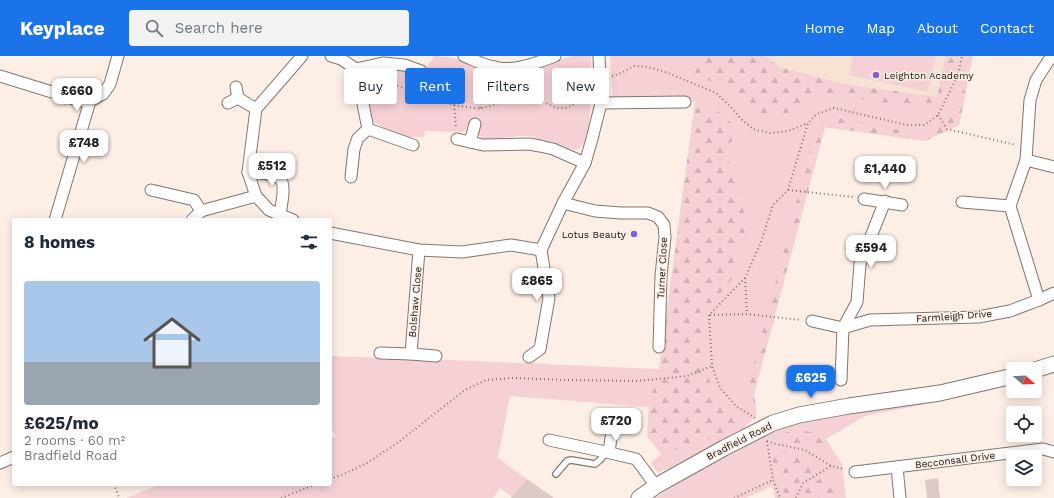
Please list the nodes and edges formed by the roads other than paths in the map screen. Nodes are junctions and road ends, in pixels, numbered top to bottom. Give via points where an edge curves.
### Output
1 (118, 56) edge
2 (302, 56) edge
3 (331, 56) edge
4 (464, 56) edge
5 (555, 56) edge
6 (599, 56) edge
7 (1054, 56) edge
8 (495, 67) joint
9 (354, 68) edge
10 (360, 68) edge
11 (411, 68) edge
12 (600, 68) edge
13 (0, 76) edge
14 (236, 87) dead end
15 (238, 98) junction
16 (90, 101) junction
17 (685, 102) dead end
18 (228, 103) dead end
19 (609, 103) edge
20 (363, 104) edge
21 (601, 104) edge
22 (256, 109) junction
23 (475, 124) dead end
24 (368, 129) junction
25 (457, 139) road end
26 (470, 142) junction
27 (413, 145) dead end
28 (1026, 160) junction
29 (585, 163) junction
30 (1054, 167) edge
31 (248, 172) junction
32 (352, 177) dead end
33 (151, 190) dead end
34 (256, 196) junction
35 (864, 199) road end
36 (885, 202) junction
37 (962, 202) dead end
38 (563, 203) junction
39 (902, 205) dead end
40 (1010, 206) junction
41 (201, 211) junction
42 (280, 215) junction
43 (56, 218) edge
44 (194, 218) edge
45 (288, 218) edge
46 (332, 233) edge
47 (419, 250) junction
48 (541, 250) junction
49 (1054, 293) edge
50 (1039, 300) junction
51 (812, 321) road end
52 (843, 328) junction
53 (659, 347) dead end
54 (380, 352) dead end
55 (411, 354) junction
56 (436, 356) dead end
57 (529, 357) dead end
58 (1054, 364) edge
59 (1042, 368) edge
60 (1006, 378) edge
61 (841, 380) dead end
62 (612, 430) dead end
63 (549, 440) dead end
64 (608, 452) junction
65 (1054, 452) edge
66 (12, 458) edge
67 (0, 462) edge
68 (897, 467) junction
69 (855, 472) dead end
70 (556, 474) dead end
71 (656, 486) junction
72 (638, 498) edge
73 (900, 498) edge

1 - 16 street via 110,84 103,94
2 - 22 street
3 - 9 street
4 - 8 street
5 - 8 street via 524,67
6 - 12 street
7 - 28 street via 1036,80 1030,100
10 - 11 street via 383,63
13 - 16 street via 81,101
14 - 15 street
15 - 18 street
15 - 22 street
16 - 43 street
17 - 19 street
20 - 24 street
21 - 29 street
22 - 31 street
23 - 26 street
24 - 27 street
24 - 32 street via 358,138 354,149
25 - 26 street
26 - 29 street via 483,145 540,146
28 - 30 street
28 - 40 street
29 - 38 street
31 - 34 street
31 - 42 street via 279,177 282,181
33 - 41 street via 194,200
34 - 41 street
34 - 42 street via 269,210
35 - 36 street
36 - 39 street
36 - 52 street via 860,264 857,302
37 - 40 street
38 - 48 street
38 - 53 street, Turner Close via 595,211 648,213 658,217 664,225
40 - 50 street
41 - 44 street
42 - 45 street
46 - 47 street
47 - 48 street via 462,252 511,245
47 - 55 street, Bolshaw Close
48 - 57 street via 549,298 540,349
49 - 50 street, Farmleigh Drive
50 - 52 street, Farmleigh Drive via 1010,311 978,317 870,320
51 - 52 street, Farmleigh Drive
52 - 61 street
54 - 55 street
55 - 56 street
58 - 59 main road
60 - 71 main road, Bradfield Road via 940,393 799,415 773,423 764,435 724,448
62 - 64 street
63 - 64 street
64 - 70 lane via 595,464 567,461
64 - 71 street via 636,459
65 - 68 street, Becconsall Drive via 1043,449
66 - 67 street
68 - 69 street, Becconsall Drive
68 - 73 street
71 - 72 main road, Bradfield Road

